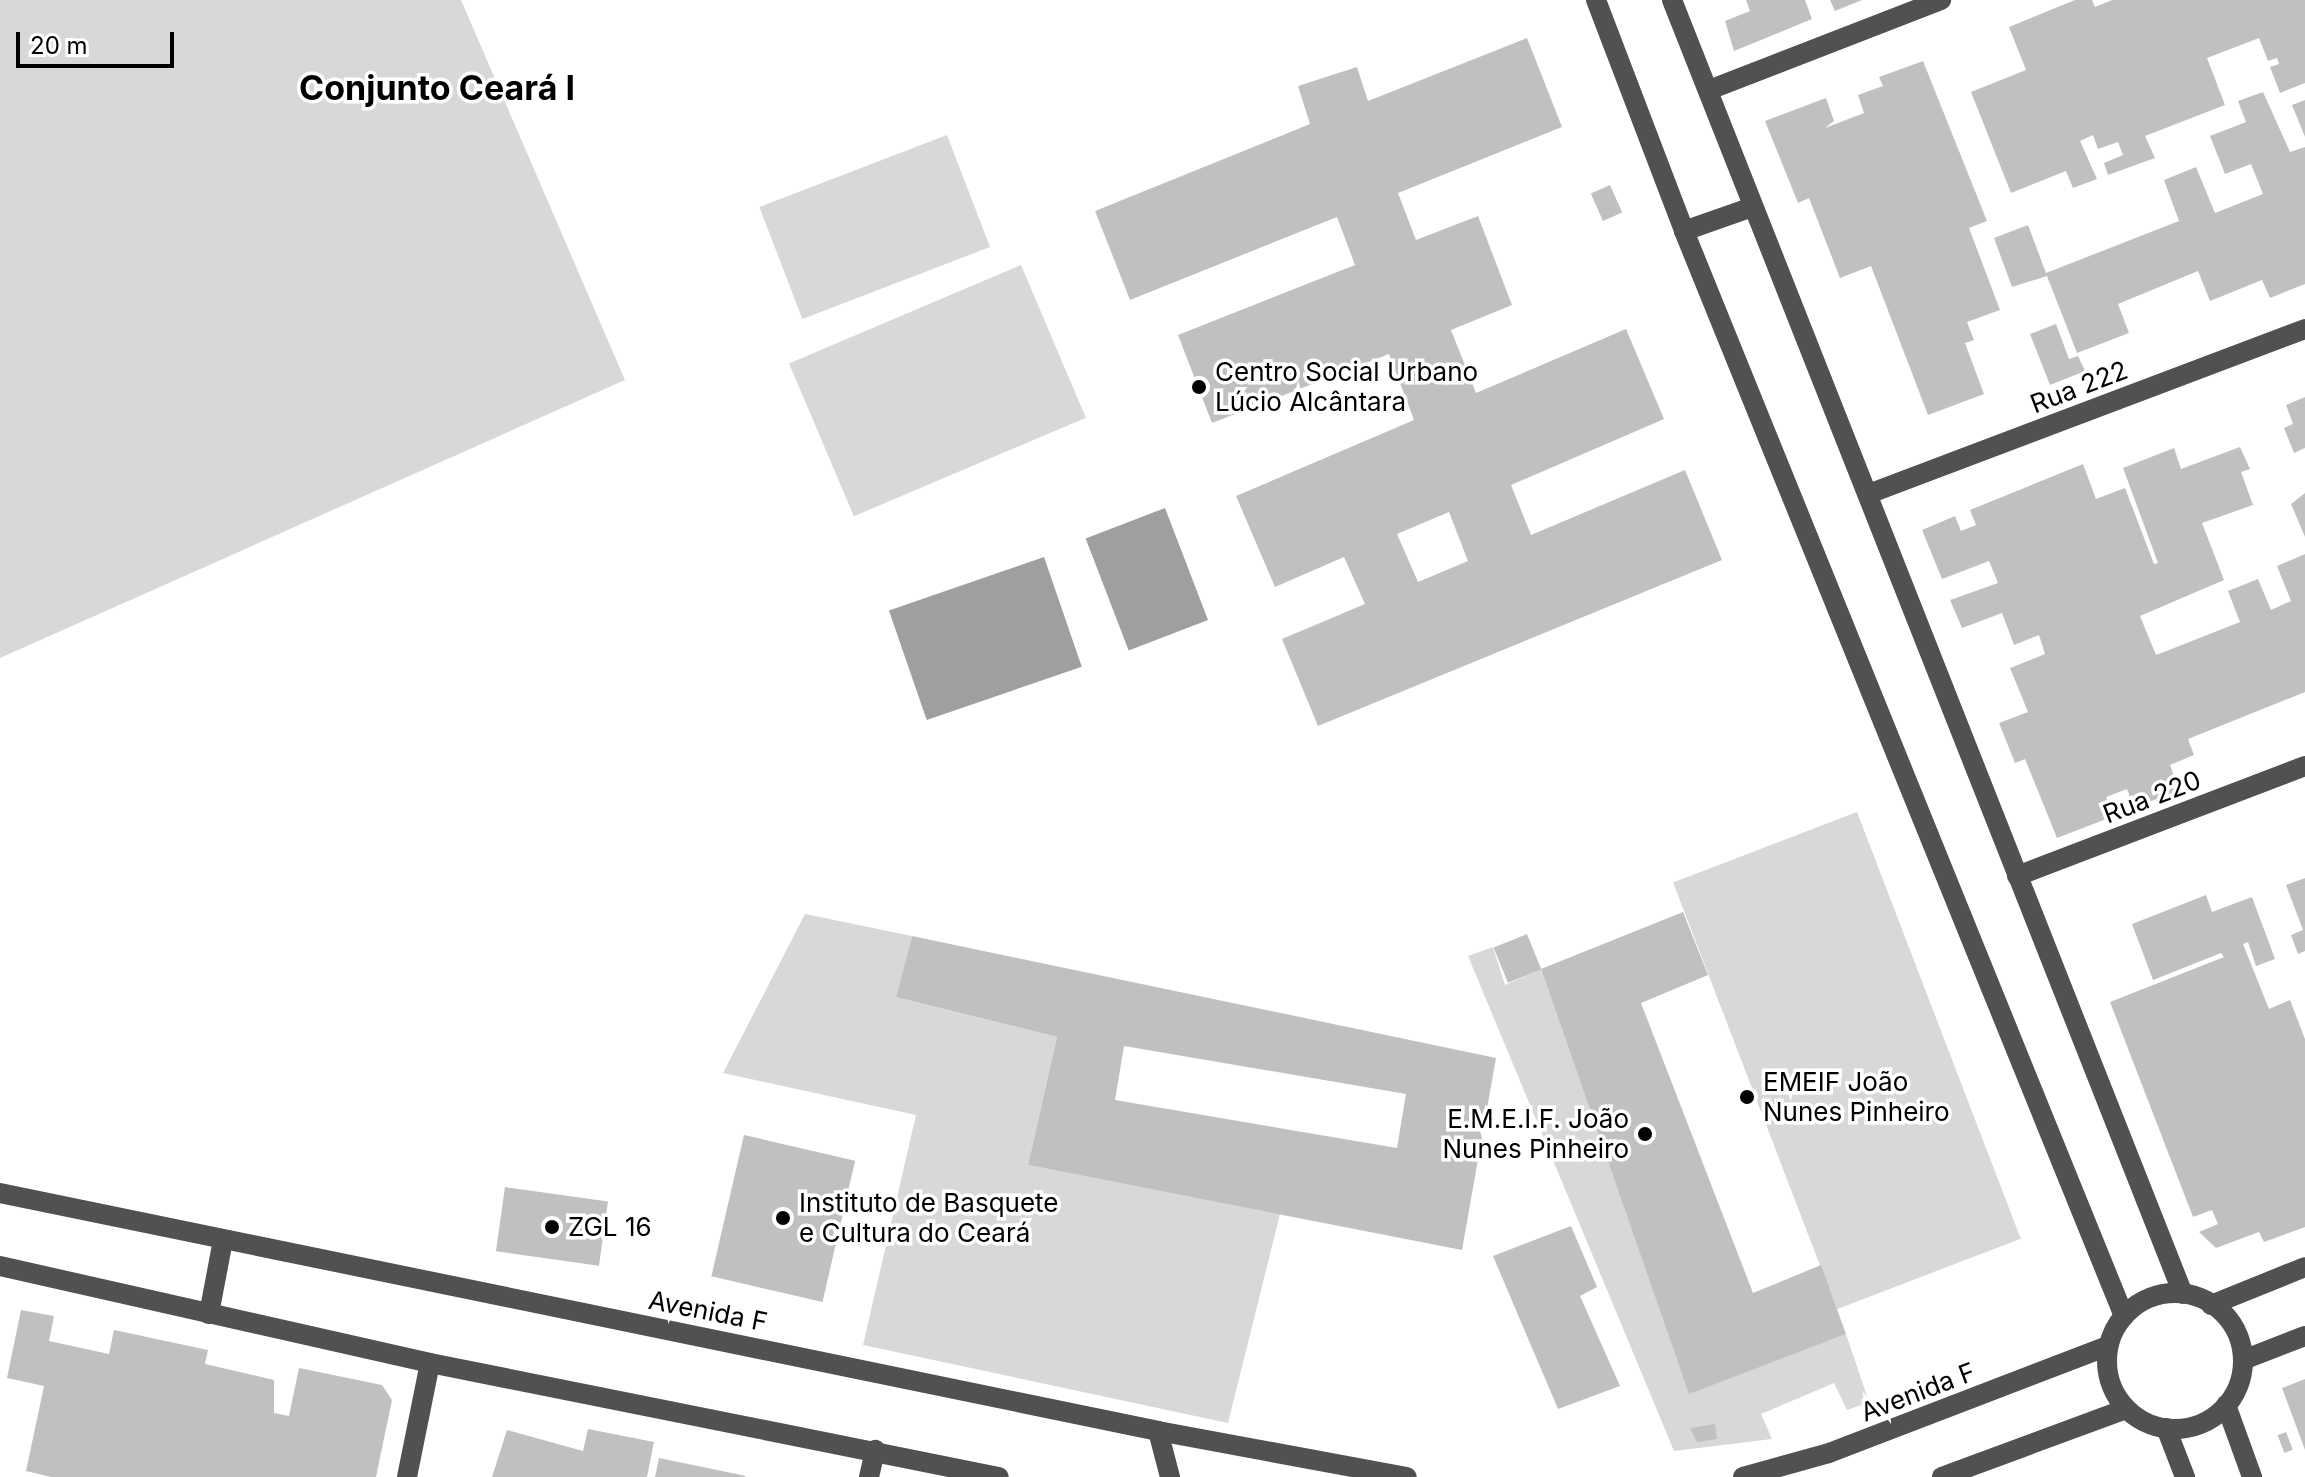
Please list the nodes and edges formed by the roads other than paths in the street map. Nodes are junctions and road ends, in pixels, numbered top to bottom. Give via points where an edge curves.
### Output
1 (1596, 0) edge
2 (1672, 0) edge
3 (1941, 0) edge
4 (1709, 90) junction
5 (1752, 207) junction
6 (1684, 231) junction
7 (2305, 329) edge
8 (1871, 493) junction
9 (2305, 766) edge
10 (2017, 876) junction
11 (0, 1193) edge
12 (223, 1240) junction
13 (0, 1266) edge
14 (2305, 1267) edge
15 (2183, 1294) junction
16 (2211, 1305) junction
17 (209, 1314) junction
18 (2124, 1316) junction
19 (2305, 1336) edge
20 (2110, 1340) junction
21 (2243, 1360) junction
22 (430, 1363) junction
23 (2226, 1405) junction
24 (2133, 1415) junction
25 (2166, 1428) junction
26 (1158, 1431) junction
27 (875, 1450) junction
28 (407, 1477) edge
29 (869, 1477) edge
30 (999, 1477) edge
31 (1170, 1477) edge
32 (1407, 1477) edge
33 (1743, 1477) edge
34 (1942, 1477) edge
35 (2185, 1477) edge
36 (2252, 1477) edge

1 - 6 street
2 - 4 street
3 - 4 street
4 - 5 street
5 - 6 street
5 - 8 street
6 - 18 street
7 - 8 street, Rua 222
8 - 10 street
9 - 10 street, Rua 220
10 - 15 street
11 - 12 street, Avenida F
12 - 17 street
12 - 26 street, Avenida F
13 - 17 street
14 - 16 street
15 - 16 street
15 - 18 street via 2154,1297
16 - 21 street via 2234,1326
17 - 22 street
18 - 20 street
19 - 21 street
20 - 24 street via 2109,1378
20 - 33 street, Avenida F via 1829,1453
21 - 23 street via 2239,1383
22 - 27 street
22 - 28 street
23 - 25 street via 2205,1423
23 - 36 street
24 - 25 street
24 - 34 street
25 - 35 street
26 - 31 street
26 - 32 street, Avenida F
27 - 29 street
27 - 30 street

